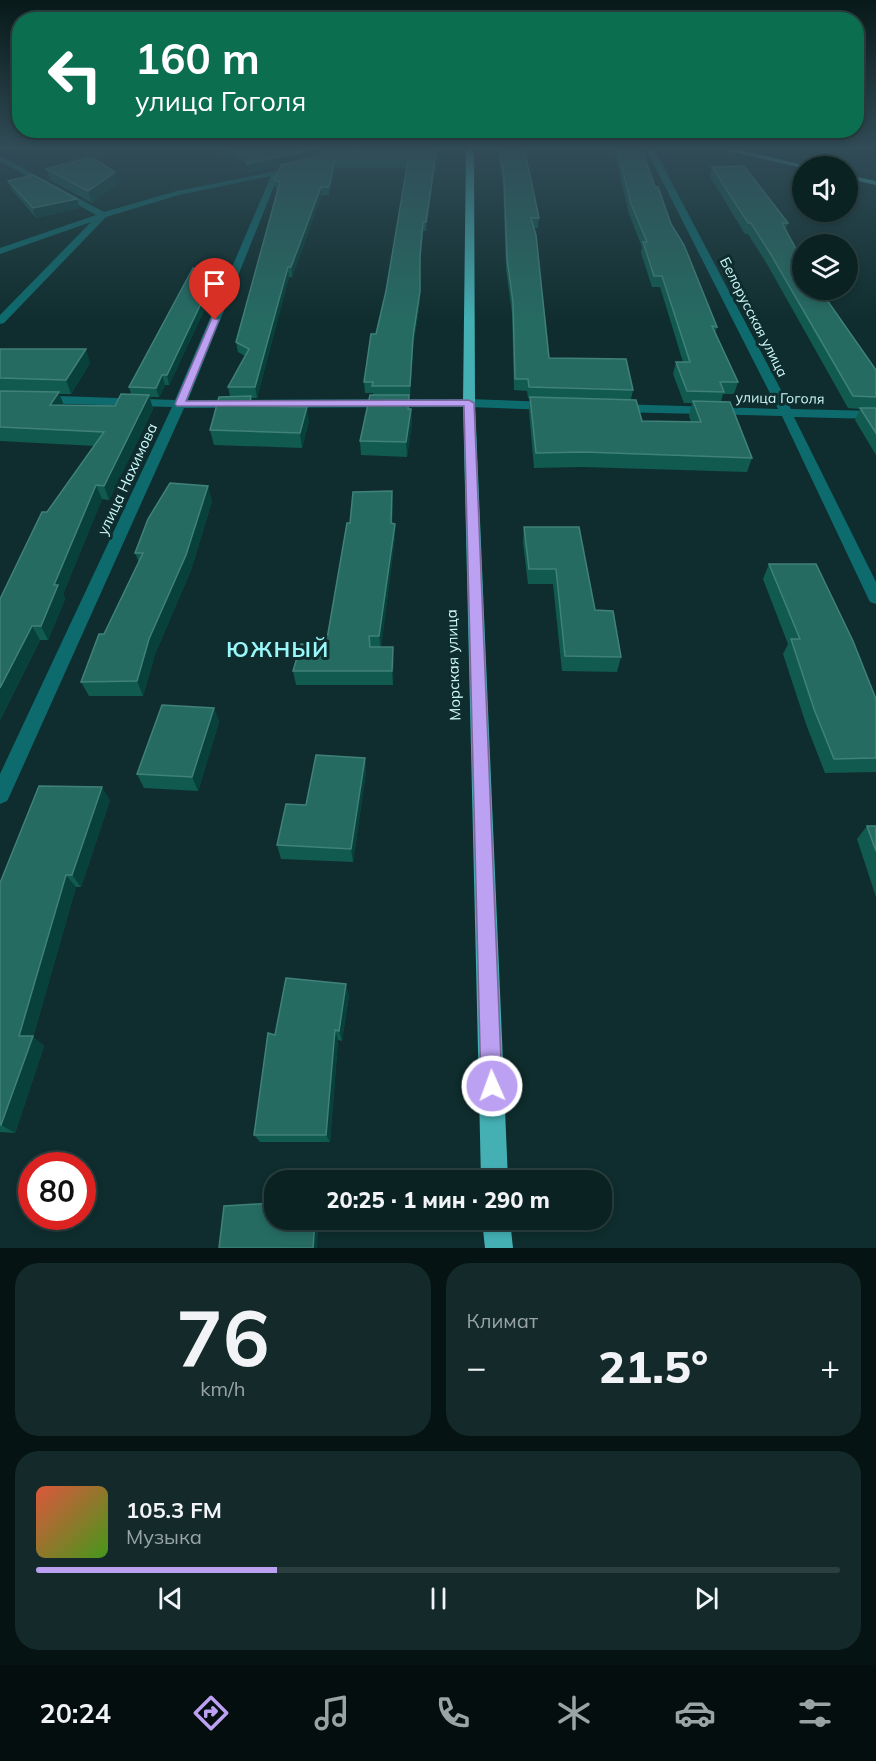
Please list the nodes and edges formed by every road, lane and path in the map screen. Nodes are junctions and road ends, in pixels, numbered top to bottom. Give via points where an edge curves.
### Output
1 (85, 205) edge
2 (136, 205) edge
3 (266, 205) edge
4 (470, 205) edge
5 (679, 205) edge
6 (103, 215) junction
7 (0, 251) edge
8 (0, 321) edge
9 (0, 398) edge
10 (469, 403) junction
11 (180, 404) junction
12 (563, 406) edge
13 (598, 408) edge
14 (787, 414) junction
15 (876, 415) edge
16 (876, 598) edge
17 (0, 795) edge
18 (495, 1170) edge
19 (497, 1230) edge
20 (499, 1248) edge

1 - 6 street
2 - 6 street
3 - 11 street, улица Нахимова
4 - 10 highway, Морская улица
5 - 14 street, Белорусская улица
6 - 7 street
6 - 8 street
9 - 11 street
10 - 11 street
10 - 12 street
10 - 18 highway, Морская улица
11 - 17 street, улица Нахимова
13 - 14 street, улица Гоголя
14 - 15 street, улица Гоголя
14 - 16 street, Белорусская улица
19 - 20 highway

